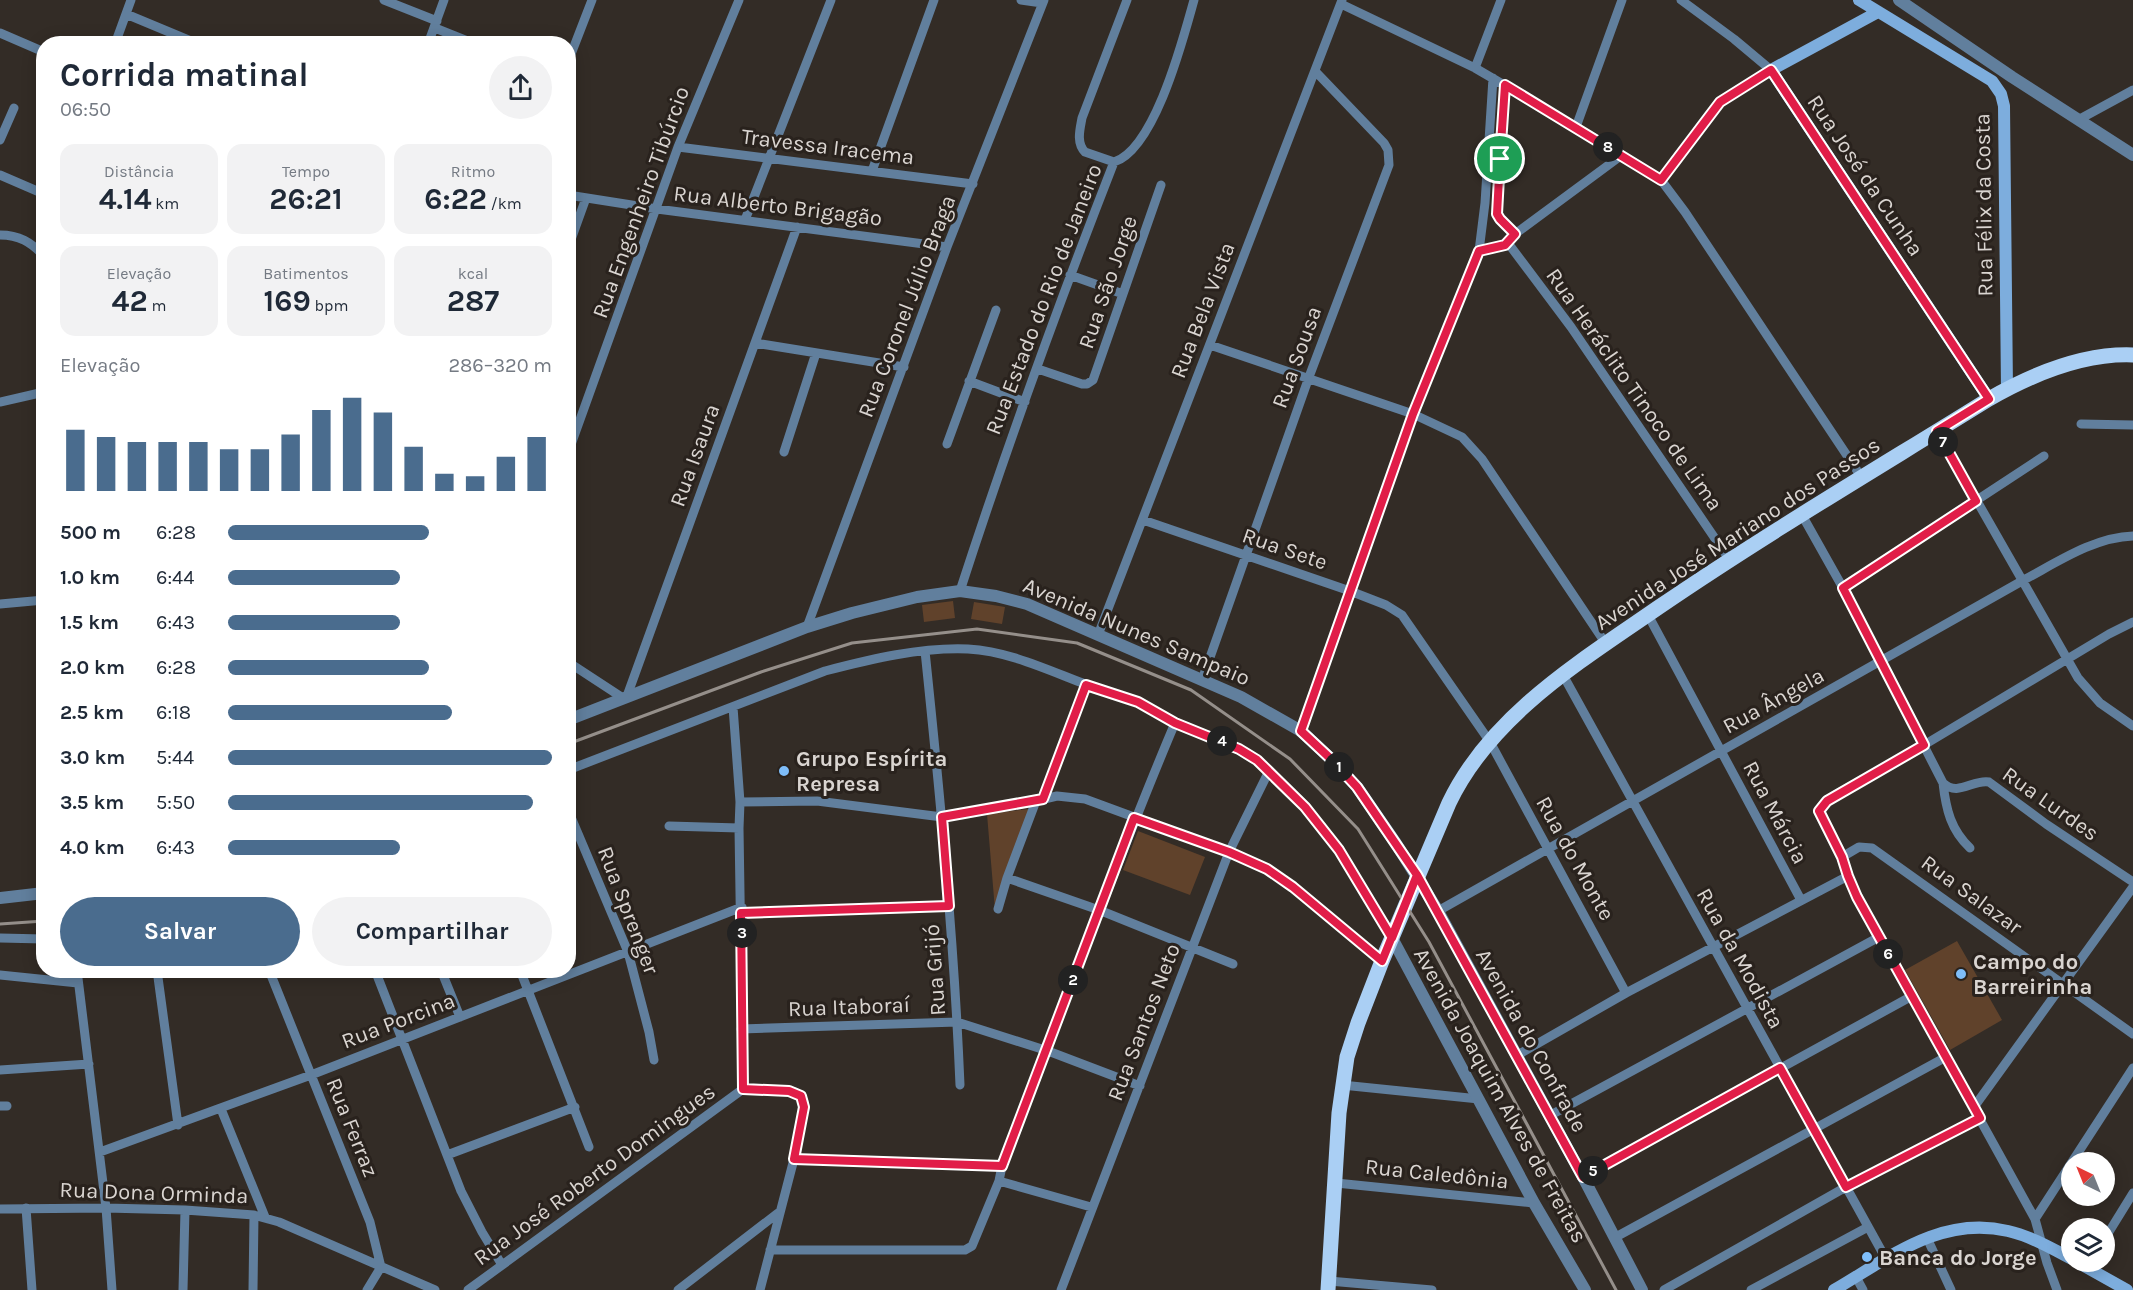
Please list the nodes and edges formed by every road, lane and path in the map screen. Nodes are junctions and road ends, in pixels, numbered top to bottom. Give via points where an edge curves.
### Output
1 (131, 0) edge
2 (384, 0) edge
3 (444, 0) edge
4 (592, 0) edge
5 (739, 0) edge
6 (831, 0) edge
7 (934, 0) edge
8 (1021, 0) edge
9 (1127, 0) edge
10 (1194, 0) edge
11 (1501, 0) edge
12 (1622, 0) edge
13 (1681, 0) edge
14 (1859, 0) edge
15 (1899, 0) edge
16 (1043, 2) edge
17 (1341, 2) edge
18 (1878, 12) junction
19 (126, 14) junction
20 (436, 25) junction
21 (0, 33) edge
22 (1949, 33) junction
23 (118, 36) edge
24 (179, 36) edge
25 (431, 36) edge
26 (459, 36) edge
27 (576, 41) edge
28 (36, 49) edge
29 (1944, 51) junction
30 (1475, 68) junction
31 (1771, 70) junction
32 (1315, 71) junction
33 (1493, 78) junction
34 (1505, 85) junction
35 (2133, 90) edge
36 (14, 108) dead end
37 (2078, 120) junction
38 (1576, 127) junction
39 (0, 140) edge
40 (678, 147) junction
41 (2133, 154) edge
42 (1622, 155) junction
43 (769, 158) junction
44 (1114, 162) junction
45 (872, 171) junction
46 (0, 175) edge
47 (1661, 180) junction
48 (973, 184) junction
49 (1161, 185) dead end
50 (36, 191) edge
51 (576, 196) edge
52 (586, 198) junction
53 (657, 209) junction
54 (745, 220) junction
55 (576, 226) edge
56 (797, 227) junction
57 (1515, 234) junction
58 (0, 235) edge
59 (1508, 243) junction
60 (947, 247) junction
61 (36, 249) edge
62 (1479, 251) junction
63 (1070, 274) junction
64 (1122, 294) junction
65 (996, 310) dead end
66 (755, 343) junction
67 (1210, 345) junction
68 (816, 353) junction
69 (2133, 355) edge
70 (904, 367) junction
71 (1038, 369) junction
72 (1309, 377) junction
73 (969, 381) junction
74 (2007, 389) junction
75 (36, 394) edge
76 (1989, 399) junction
77 (0, 402) edge
78 (1025, 402) junction
79 (1413, 414) junction
80 (2081, 424) dead end
81 (2133, 425) edge
82 (576, 431) edge
83 (1937, 431) junction
84 (947, 444) dead end
85 (784, 452) dead end
86 (2044, 456) dead end
87 (1862, 478) junction
88 (1976, 501) junction
89 (1802, 515) junction
90 (1143, 520) junction
91 (2133, 536) edge
92 (1246, 555) junction
93 (1729, 559) junction
94 (2022, 581) junction
95 (1843, 588) junction
96 (960, 591) junction
97 (1350, 591) junction
98 (36, 601) edge
99 (0, 604) edge
100 (1648, 615) junction
101 (2133, 622) edge
102 (807, 627) junction
103 (1098, 634) junction
104 (1606, 644) junction
105 (925, 651) junction
106 (2066, 659) junction
107 (1881, 662) junction
108 (576, 667) edge
109 (1563, 675) junction
110 (1202, 680) junction
111 (1086, 685) junction
112 (625, 697) junction
113 (733, 707) junction
114 (576, 717) edge
115 (1175, 723) junction
116 (2133, 726) edge
117 (1301, 731) junction
118 (1490, 742) junction
119 (1924, 745) junction
120 (1721, 752) junction
121 (576, 767) edge
122 (1269, 771) junction
123 (1943, 783) junction
124 (1040, 800) junction
125 (1633, 801) junction
126 (740, 802) junction
127 (942, 817) junction
128 (1134, 818) junction
129 (669, 826) dead end
130 (739, 828) junction
131 (576, 829) edge
132 (1970, 848) dead end
133 (1550, 849) junction
134 (1229, 852) junction
135 (1842, 857) junction
136 (1417, 875) junction
137 (1848, 876) junction
138 (1007, 878) junction
139 (2133, 884) edge
140 (36, 894) edge
141 (0, 898) edge
142 (1801, 900) junction
143 (949, 906) junction
144 (998, 909) dead end
145 (741, 910) junction
146 (1099, 910) junction
147 (1438, 911) junction
148 (1879, 937) junction
149 (0, 938) edge
150 (1392, 938) junction
151 (36, 939) edge
152 (1713, 946) junction
153 (1192, 947) junction
154 (628, 952) junction
155 (1382, 961) junction
156 (1233, 964) dead end
157 (576, 972) edge
158 (0, 975) edge
159 (78, 978) edge
160 (158, 978) edge
161 (272, 978) edge
162 (378, 978) edge
163 (444, 978) edge
164 (523, 978) edge
165 (561, 978) edge
166 (78, 983) junction
167 (2064, 984) junction
168 (528, 991) junction
169 (1626, 993) junction
170 (1911, 996) junction
171 (1747, 1008) junction
172 (460, 1017) junction
173 (957, 1022) junction
174 (741, 1029) junction
175 (2133, 1034) edge
176 (403, 1038) junction
177 (1047, 1051) junction
178 (1516, 1056) junction
179 (1946, 1058) junction
180 (654, 1060) dead end
181 (89, 1064) junction
182 (1780, 1068) junction
183 (2133, 1068) edge
184 (0, 1070) edge
185 (311, 1075) junction
186 (960, 1085) dead end
187 (1342, 1085) junction
188 (1140, 1086) junction
189 (743, 1089) junction
190 (1479, 1099) junction
191 (575, 1107) junction
192 (1974, 1107) junction
193 (222, 1109) junction
194 (1549, 1116) junction
195 (1980, 1118) junction
196 (178, 1125) junction
197 (1814, 1128) junction
198 (589, 1147) dead end
199 (100, 1152) junction
200 (447, 1155) junction
201 (794, 1159) junction
202 (1002, 1166) junction
203 (1583, 1177) junction
204 (999, 1181) junction
205 (1336, 1183) junction
206 (1846, 1187) junction
207 (2133, 1193) edge
208 (1534, 1203) junction
209 (1091, 1207) junction
210 (27, 1208) junction
211 (106, 1208) junction
212 (0, 1209) edge
213 (185, 1210) junction
214 (778, 1213) junction
215 (254, 1215) junction
216 (265, 1217) junction
217 (2035, 1219) junction
218 (2115, 1222) edge
219 (1868, 1227) junction
220 (1614, 1238) junction
221 (1927, 1238) junction
222 (2041, 1243) junction
223 (770, 1250) junction
224 (2061, 1253) edge
225 (1886, 1259) junction
226 (502, 1265) junction
227 (381, 1267) junction
228 (2099, 1272) edge
229 (1856, 1277) junction
230 (1329, 1285) edge
231 (32, 1290) edge
232 (112, 1290) edge
233 (183, 1290) edge
234 (253, 1290) edge
235 (367, 1290) edge
236 (435, 1290) edge
237 (468, 1290) edge
238 (678, 1290) edge
239 (760, 1290) edge
240 (1061, 1290) edge
241 (1432, 1290) edge
242 (1585, 1290) edge
243 (1642, 1290) edge
244 (1664, 1290) edge
245 (1751, 1290) edge
246 (1834, 1290) edge
247 (1863, 1290) edge
248 (1951, 1290) edge
249 (2057, 1290) edge
250 (2127, 1290) edge

1 - 19 street
2 - 20 street
3 - 20 street
4 - 27 street
5 - 40 street, Rua Engenheiro Tibúrcio
6 - 43 street
7 - 45 street
8 - 16 street
9 - 44 street via 1082,118 1079,141 1085,152
10 - 44 street, Rua Estado do Rio de Janeiro via 1176,62 1142,138 1128,154
11 - 30 street
12 - 38 street
13 - 31 street, Rua José da Cunha
14 - 18 main road, Rua Félix da Costa
15 - 22 street
16 - 48 street, Rua Coronel Júlio Braga
17 - 30 street
17 - 32 street, Rua Bela Vista
18 - 29 main road, Rua Félix da Costa
18 - 31 main road
19 - 23 street
19 - 24 street
20 - 25 street
20 - 26 street
21 - 28 street
22 - 29 street
22 - 37 street
29 - 74 main road, Rua Félix da Costa via 1992,81 2004,106
30 - 33 street
31 - 47 street via 1720,102
31 - 76 main road, Rua José da Cunha
32 - 67 street, Rua Bela Vista
32 - 72 street, Rua Sousa via 1384,143 1390,161
33 - 34 street
33 - 62 street
34 - 38 street
34 - 57 street via 1497,210
35 - 37 street
36 - 39 street
37 - 41 street
38 - 42 street
40 - 43 street, Travessa Iracema
40 - 53 street, Rua Engenheiro Tibúrcio
42 - 47 street
42 - 57 street
43 - 45 street, Travessa Iracema
43 - 54 street
44 - 63 street, Rua Estado do Rio de Janeiro
45 - 48 street, Travessa Iracema
46 - 50 street
47 - 87 street
48 - 60 street, Rua Coronel Júlio Braga
49 - 64 street, Rua São Jorge
51 - 52 street, Rua Alberto Brigagão
52 - 53 street, Rua Alberto Brigagão
52 - 55 street
53 - 54 street, Rua Alberto Brigagão
53 - 82 street, Rua Engenheiro Tibúrcio
54 - 56 street, Rua Alberto Brigagão
56 - 60 street, Rua Alberto Brigagão
56 - 66 street, Rua Isaura
57 - 59 street
58 - 61 street via 19,237
59 - 62 street
59 - 93 street, Rua Heráclito Tinoco de Lima via 1577,336
60 - 70 street, Rua Coronel Júlio Braga
62 - 79 street
63 - 64 street
63 - 71 street, Rua Estado do Rio de Janeiro
64 - 71 street, Rua São Jorge via 1090,383 1082,384
65 - 73 street
66 - 68 street
66 - 112 street, Rua Isaura
67 - 72 street
67 - 90 street, Rua Bela Vista
68 - 70 street
68 - 85 street
69 - 74 main road, Avenida José Mariano dos Passos via 2085,360
70 - 102 street, Rua Coronel Júlio Braga
71 - 78 street, Rua Estado do Rio de Janeiro
72 - 79 street
72 - 92 street, Rua Sousa
73 - 78 street
73 - 84 street
74 - 76 main road, Avenida José Mariano dos Passos
75 - 77 street
76 - 83 main road, Avenida José Mariano dos Passos
78 - 96 street, Rua Estado do Rio de Janeiro
79 - 97 street
79 - 104 street via 1451,430 1469,443
80 - 81 street
83 - 87 main road, Avenida José Mariano dos Passos
83 - 88 street
86 - 88 street
87 - 89 main road, Avenida José Mariano dos Passos
88 - 94 street
88 - 95 street
89 - 93 main road, Avenida José Mariano dos Passos
89 - 95 street
90 - 92 street, Rua Sete
90 - 103 street, Rua Bela Vista
91 - 94 street, Rua Ângela via 2115,538 2074,553
92 - 97 street, Rua Sete
92 - 110 street, Rua Sousa
93 - 100 main road, Avenida José Mariano dos Passos
94 - 106 street
94 - 107 street, Rua Ângela
95 - 107 street
96 - 102 street, Avenida Nunes Sampaio via 917,597
96 - 103 street, Avenida Nunes Sampaio via 1026,604
97 - 117 street
97 - 118 street, Rua Sete via 1386,605 1406,619
98 - 99 street
100 - 104 main road, Avenida José Mariano dos Passos
100 - 120 street, Rua Márcia
101 - 106 street
102 - 112 street, Avenida Nunes Sampaio
103 - 110 street, Avenida Nunes Sampaio
104 - 109 main road, Avenida José Mariano dos Passos
105 - 111 street, Avenida Joaquim Alves de Freitas via 983,650
105 - 113 street, Avenida Joaquim Alves de Freitas via 825,671
105 - 127 street, Rua Grijó
106 - 116 street via 2090,693
106 - 119 street
107 - 119 street
107 - 120 street, Rua Ângela
108 - 112 street
109 - 118 main road, Avenida José Mariano dos Passos
109 - 125 street, Rua da Modista
110 - 117 street, Avenida Nunes Sampaio
111 - 115 street, Avenida Joaquim Alves de Freitas via 1138,702
111 - 124 street
112 - 114 street, Avenida Nunes Sampaio
113 - 121 street, Avenida Joaquim Alves de Freitas
113 - 126 street
115 - 122 street, Avenida Joaquim Alves de Freitas via 1239,749
115 - 128 street
117 - 136 street, Avenida Nunes Sampaio via 1357,787
118 - 133 street, Rua do Monte
118 - 136 main road, Avenida José Mariano dos Passos via 1455,790
119 - 123 street
119 - 135 street via 1827,801 1819,811
120 - 125 street, Rua Ângela
120 - 142 street, Rua Márcia
122 - 134 street, Rua Santos Neto
122 - 150 street, Avenida Joaquim Alves de Freitas via 1305,807 1339,850
123 - 132 street via 1952,825
123 - 139 street, Rua Lurdes via 1960,789 1989,782
124 - 127 street
124 - 128 street via 1066,796 1085,799
124 - 138 street
125 - 133 street, Rua Ângela
125 - 152 street, Rua da Modista
126 - 127 street via 817,801
126 - 130 street
127 - 143 street, Rua Grijó
128 - 134 street
128 - 146 street
129 - 130 street
130 - 145 street
131 - 154 street, Rua Sprenger
133 - 147 street, Rua Ângela
133 - 169 street, Rua do Monte
134 - 153 street, Rua Santos Neto
134 - 155 street via 1281,878
135 - 137 street
135 - 167 street, Rua Salazar via 1859,847 1872,848
136 - 147 street, Avenida do Confrade
136 - 150 main road, Avenida José Mariano dos Passos
137 - 142 street
137 - 148 street
138 - 144 street
138 - 146 street
139 - 167 street
140 - 141 street
142 - 152 street
143 - 145 street, Rua Porcina
143 - 173 street, Rua Grijó
145 - 154 street, Rua Porcina
145 - 174 street
146 - 153 street
146 - 177 street
147 - 178 street, Avenida do Confrade
148 - 170 street
148 - 171 street
149 - 151 street
150 - 155 main road, Avenida José Mariano dos Passos
150 - 190 street, Avenida Joaquim Alves de Freitas
152 - 169 street
152 - 171 street, Rua da Modista
153 - 156 street
153 - 188 street, Rua Santos Neto
154 - 157 street, Rua Porcina
154 - 180 street, Rua Sprenger
155 - 187 main road, Avenida José Mariano dos Passos via 1352,1040
158 - 166 street
159 - 166 street
160 - 196 street
161 - 185 street, Rua Ferraz
162 - 176 street
163 - 172 street
164 - 168 street
165 - 168 street, Rua Porcina
166 - 181 street
167 - 175 street, Rua Salazar
167 - 192 street
168 - 172 street, Rua Porcina
168 - 191 street
169 - 178 street
170 - 179 street
170 - 182 street
171 - 182 street, Rua da Modista
171 - 194 street
172 - 176 street, Rua Porcina
173 - 174 street, Rua Itaboraí
173 - 177 street, Rua Itaboraí
173 - 186 street, Rua Grijó
174 - 189 street
176 - 185 street, Rua Porcina
176 - 200 street
177 - 188 street, Rua Itaboraí
177 - 202 street
178 - 194 street, Avenida do Confrade
179 - 192 street
179 - 197 street
181 - 184 street
181 - 199 street
182 - 197 street, Rua da Modista
182 - 203 street
183 - 217 street
185 - 193 street, Rua Porcina
185 - 227 street, Rua Ferraz via 370,1222
187 - 190 street
187 - 205 main road, Avenida José Mariano dos Passos
188 - 209 street, Rua Santos Neto
189 - 201 street via 789,1091 801,1096 804,1107
189 - 226 street, Rua José Roberto Domingues
190 - 208 street, Avenida Joaquim Alves de Freitas
191 - 198 street
191 - 200 street
192 - 195 street
193 - 196 street, Rua Porcina
193 - 216 street
194 - 203 street, Avenida do Confrade
195 - 206 street
195 - 217 street
196 - 199 street, Rua Porcina
197 - 206 street, Rua da Modista
197 - 220 street
199 - 211 street
200 - 226 street via 469,1209
201 - 202 street
201 - 214 street
202 - 204 street
203 - 220 street, Avenida do Confrade
204 - 209 street
204 - 223 street via 969,1249
205 - 208 street, Rua Caledônia
205 - 230 main road, Avenida José Mariano dos Passos
206 - 219 street, Rua da Modista
206 - 244 street
207 - 218 street
208 - 242 street, Avenida Joaquim Alves de Freitas
209 - 240 street, Rua Santos Neto
210 - 211 street, Rua Dona Orminda
210 - 212 street, Rua Dona Orminda
210 - 231 street
211 - 213 street, Rua Dona Orminda
211 - 232 street
213 - 215 street, Rua Dona Orminda
213 - 233 street
214 - 223 street
214 - 238 street
215 - 216 street, Rua Dona Orminda
215 - 234 street
216 - 227 street, Rua Dona Orminda
217 - 222 street
219 - 225 street, Rua da Modista
219 - 245 street
220 - 243 street, Avenida do Confrade
221 - 222 main road via 1955,1228 1984,1227
221 - 225 main road
221 - 248 street
222 - 224 main road
222 - 249 street
223 - 239 street
225 - 229 main road
226 - 237 street, Rua José Roberto Domingues
227 - 235 street
227 - 236 street, Rua Dona Orminda
228 - 250 main road
229 - 246 main road
229 - 247 street
230 - 241 street

